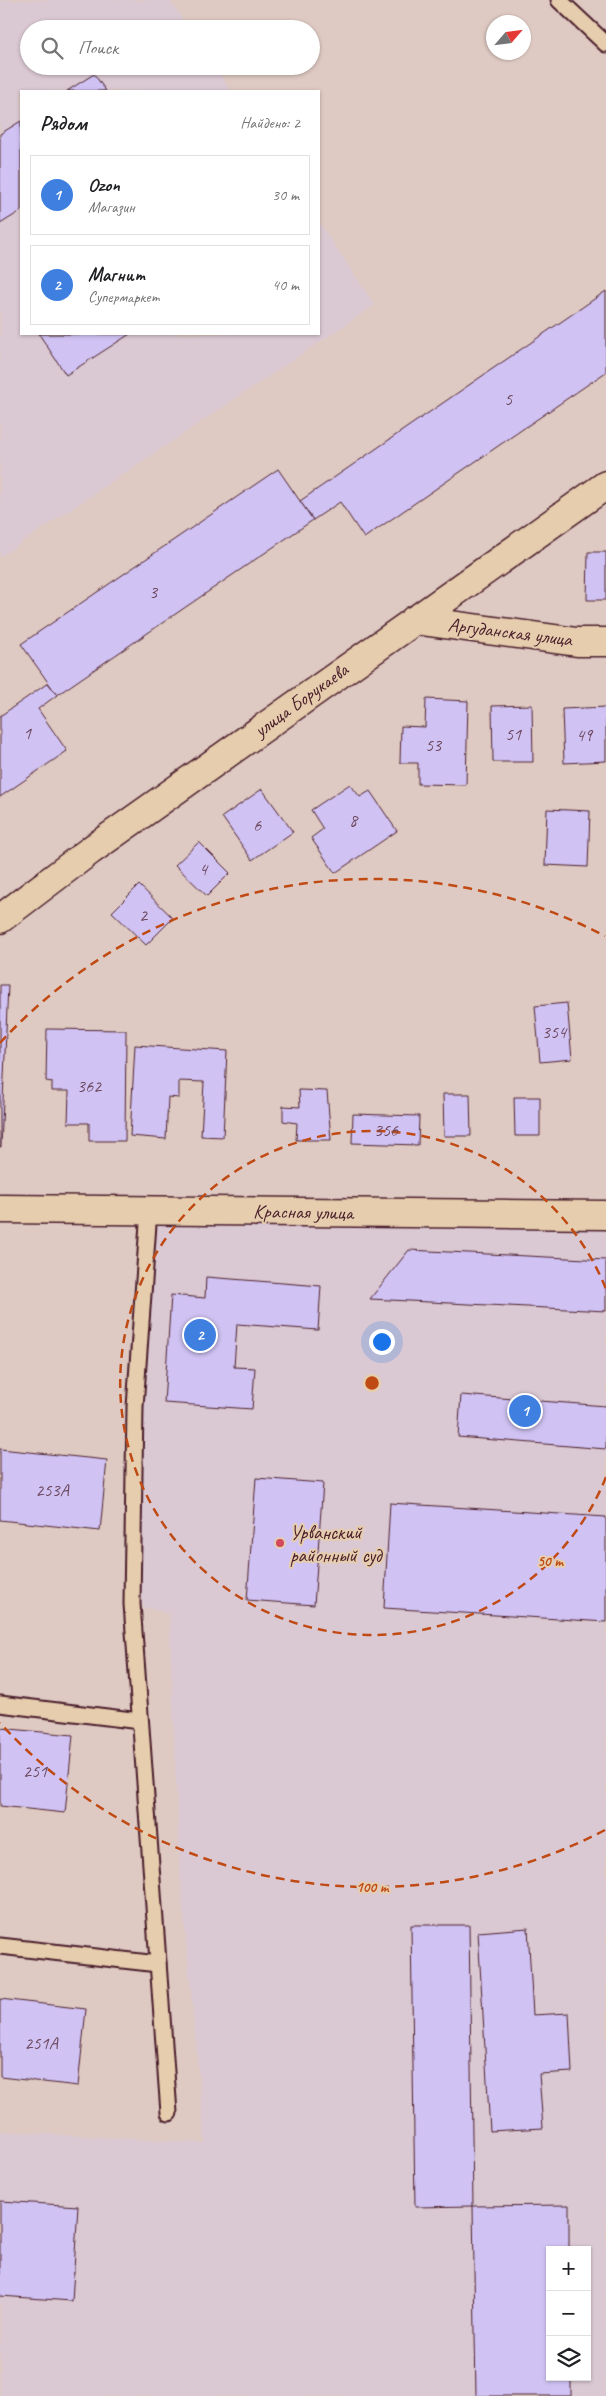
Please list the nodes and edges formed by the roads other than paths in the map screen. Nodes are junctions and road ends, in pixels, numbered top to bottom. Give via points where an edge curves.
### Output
1 (559, 0) edge
2 (606, 44) edge
3 (606, 485) edge
4 (414, 620) junction
5 (606, 642) edge
6 (0, 919) edge
7 (0, 1209) edge
8 (149, 1210) junction
9 (606, 1215) edge
10 (0, 1704) edge
11 (140, 1720) junction
12 (0, 1946) edge
13 (158, 1964) junction
14 (169, 2113) dead end

1 - 2 lane
3 - 4 street, улица Борукаева
4 - 5 street, Аргуданская улица via 577,642
4 - 6 street, улица Борукаева via 91,850
7 - 8 street, Красная улица
8 - 9 street, Красная улица
8 - 11 lane via 135,1426 132,1604
10 - 11 lane
11 - 13 lane
12 - 13 lane
13 - 14 lane

